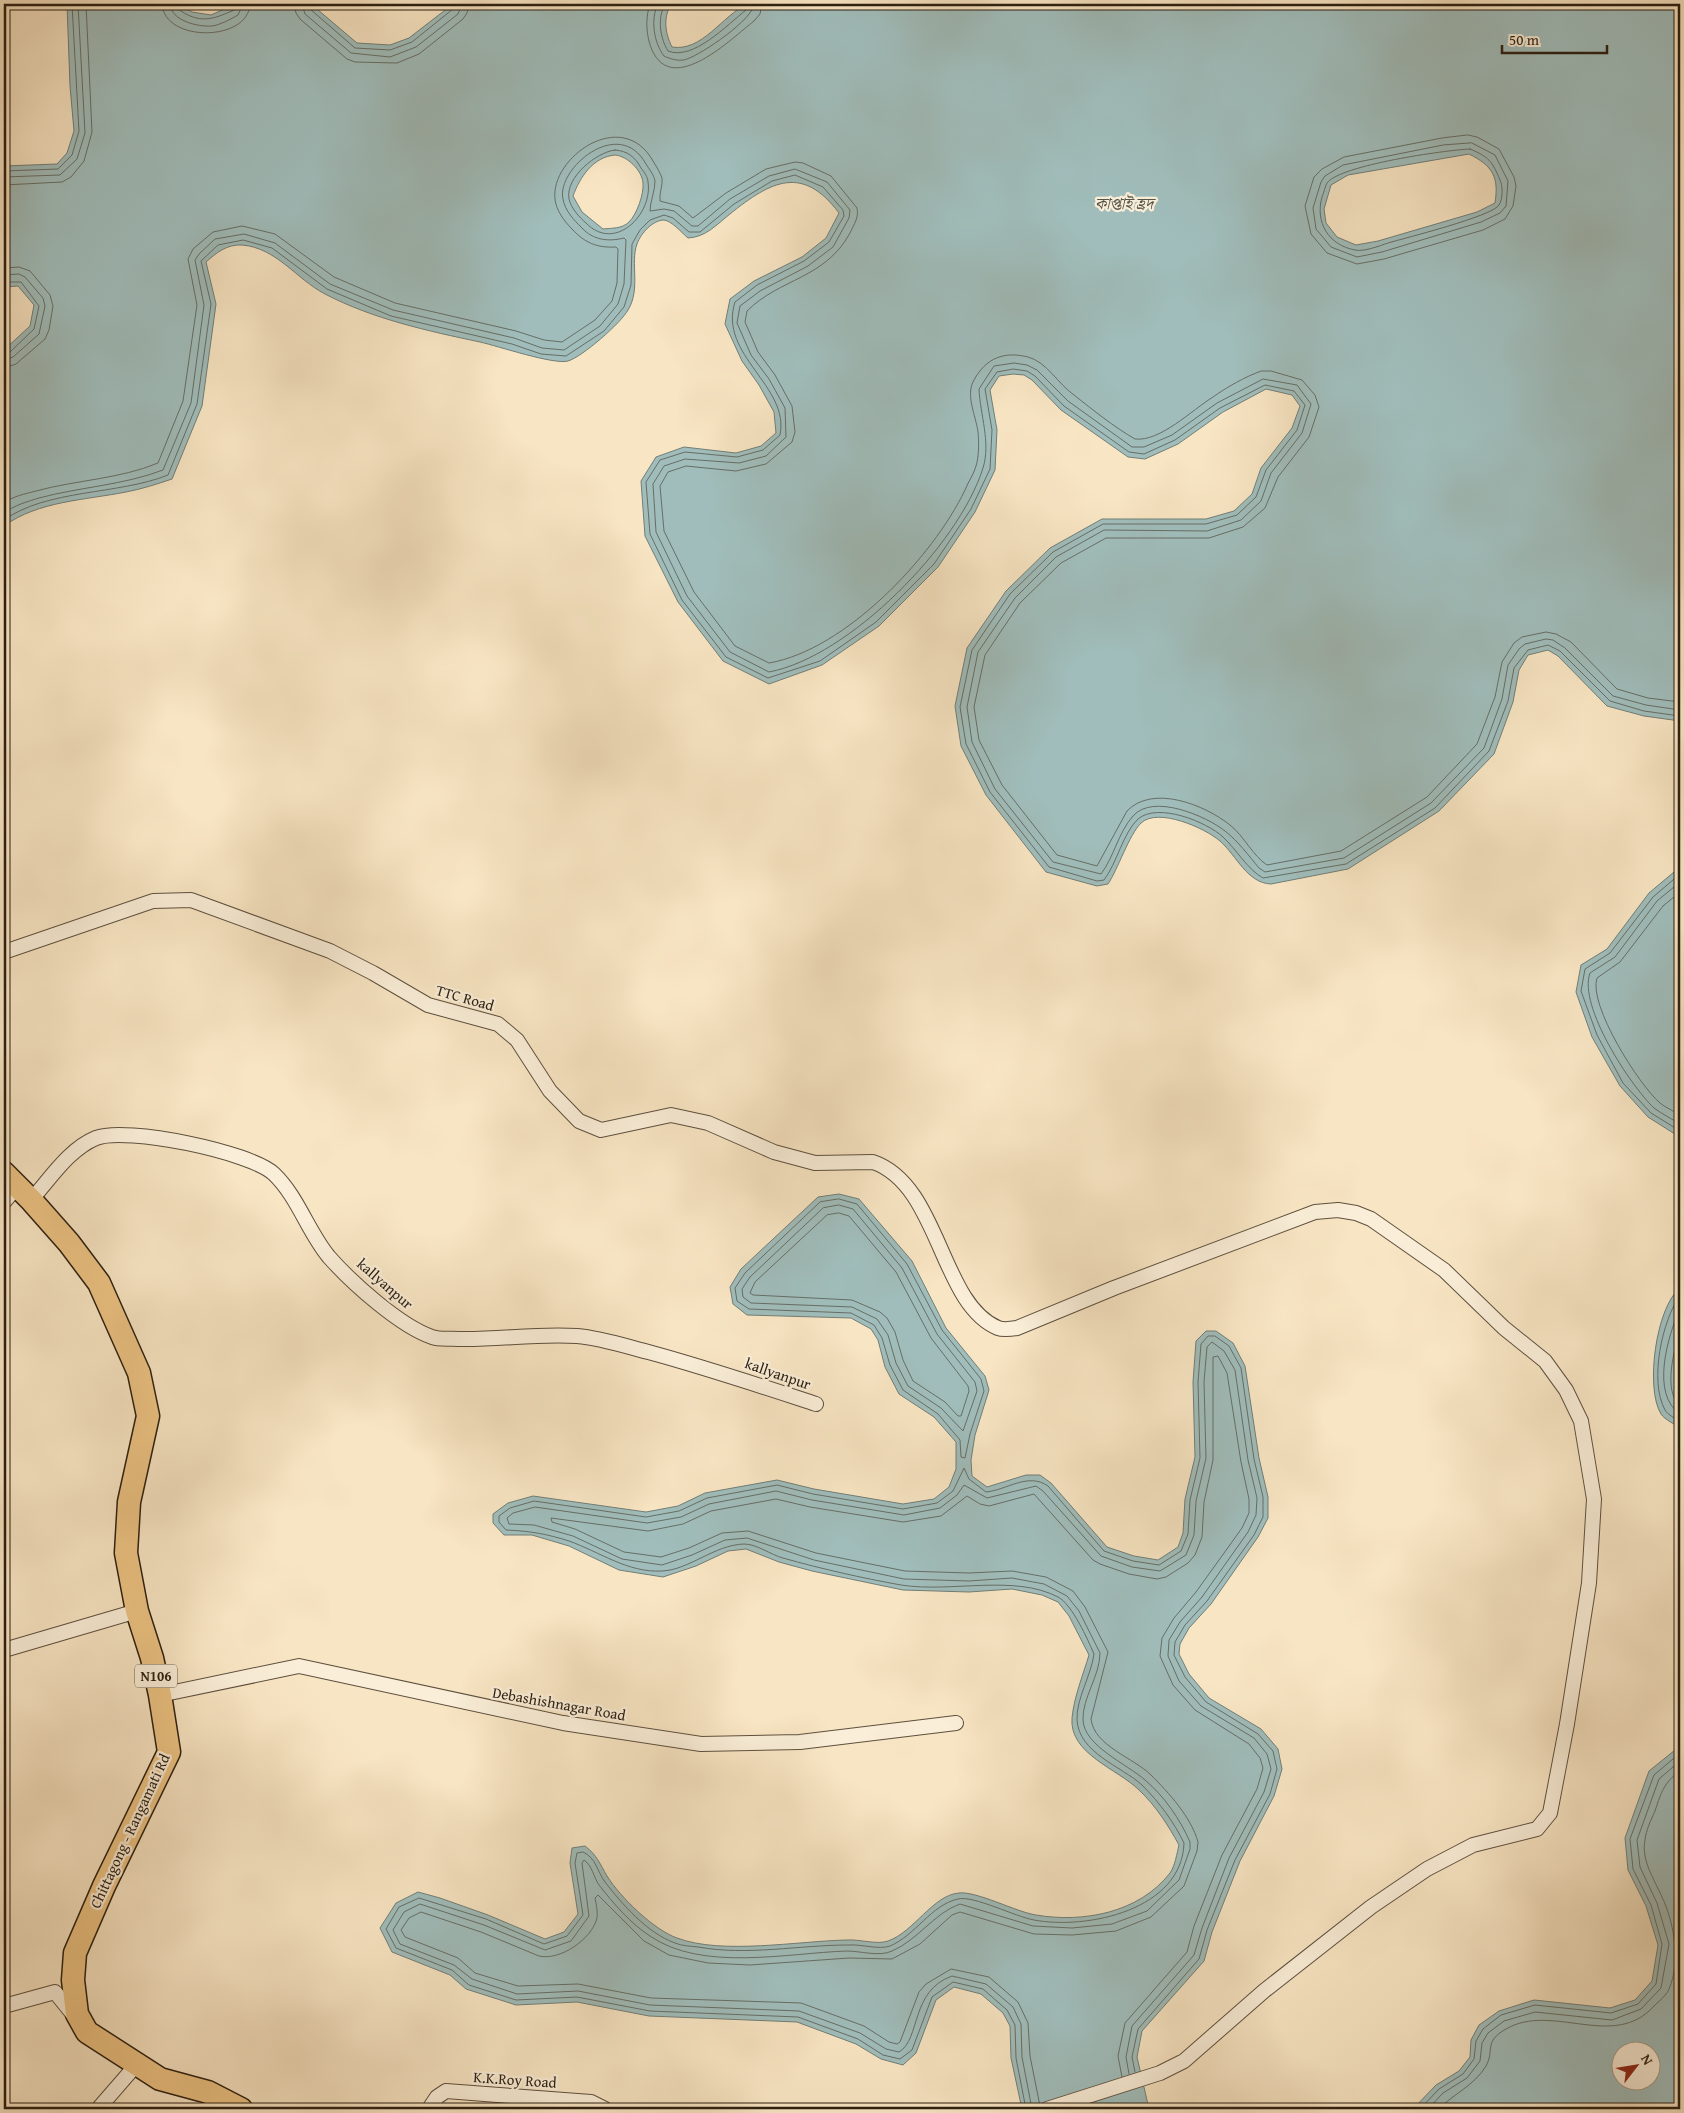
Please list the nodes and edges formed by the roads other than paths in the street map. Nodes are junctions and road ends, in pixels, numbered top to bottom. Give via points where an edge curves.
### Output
1 (4, 952) edge
2 (14, 1191) edge
3 (816, 1404) dead end
4 (137, 1611) junction
5 (4, 1650) edge
6 (160, 1695) junction
7 (956, 1723) dead end
8 (4, 2006) edge
9 (87, 2032) junction
10 (137, 2064) junction
11 (98, 2109) edge
12 (240, 2109) edge
13 (429, 2109) edge
14 (604, 2109) edge
15 (1046, 2109) edge

1 - 15 street, TTC Road via 153,901 192,900 330,951 428,1005 498,1024 517,1040 550,1091 579,1122 601,1130 671,1115 708,1123 774,1152 815,1163 873,1162 897,1174 929,1221 966,1300 984,1320 1000,1329 1017,1328 1314,1212 1338,1210 1371,1220 1444,1270 1504,1328 1545,1361 1566,1390 1581,1421 1594,1499 1589,1583 1550,1813 1537,1829 1473,1845 1371,1907 1264,1991 1184,2061 1160,2073
2 - 3 street, kallyanpur via 97,1137 115,1134 144,1136 204,1146 273,1172 329,1256 404,1323 434,1338 489,1340 578,1336 724,1372
2 - 4 highway, Chittagong - Rangamati Rd / N106 via 69,1243 99,1283 139,1373 148,1416 129,1502 126,1553
4 - 5 street
4 - 6 highway, Chittagong - Rangamati Rd / N106
6 - 7 street, Debashishnagar Road via 299,1666 563,1724 701,1744 800,1742
6 - 9 highway, Chittagong - Rangamati Rd / N106 via 169,1752 75,1953 73,1980 77,2014
8 - 9 street via 54,1992
9 - 10 highway
10 - 11 street
10 - 12 highway via 160,2079 208,2092
13 - 14 street, K.K.Roy Road via 437,2097 446,2092 590,2102

